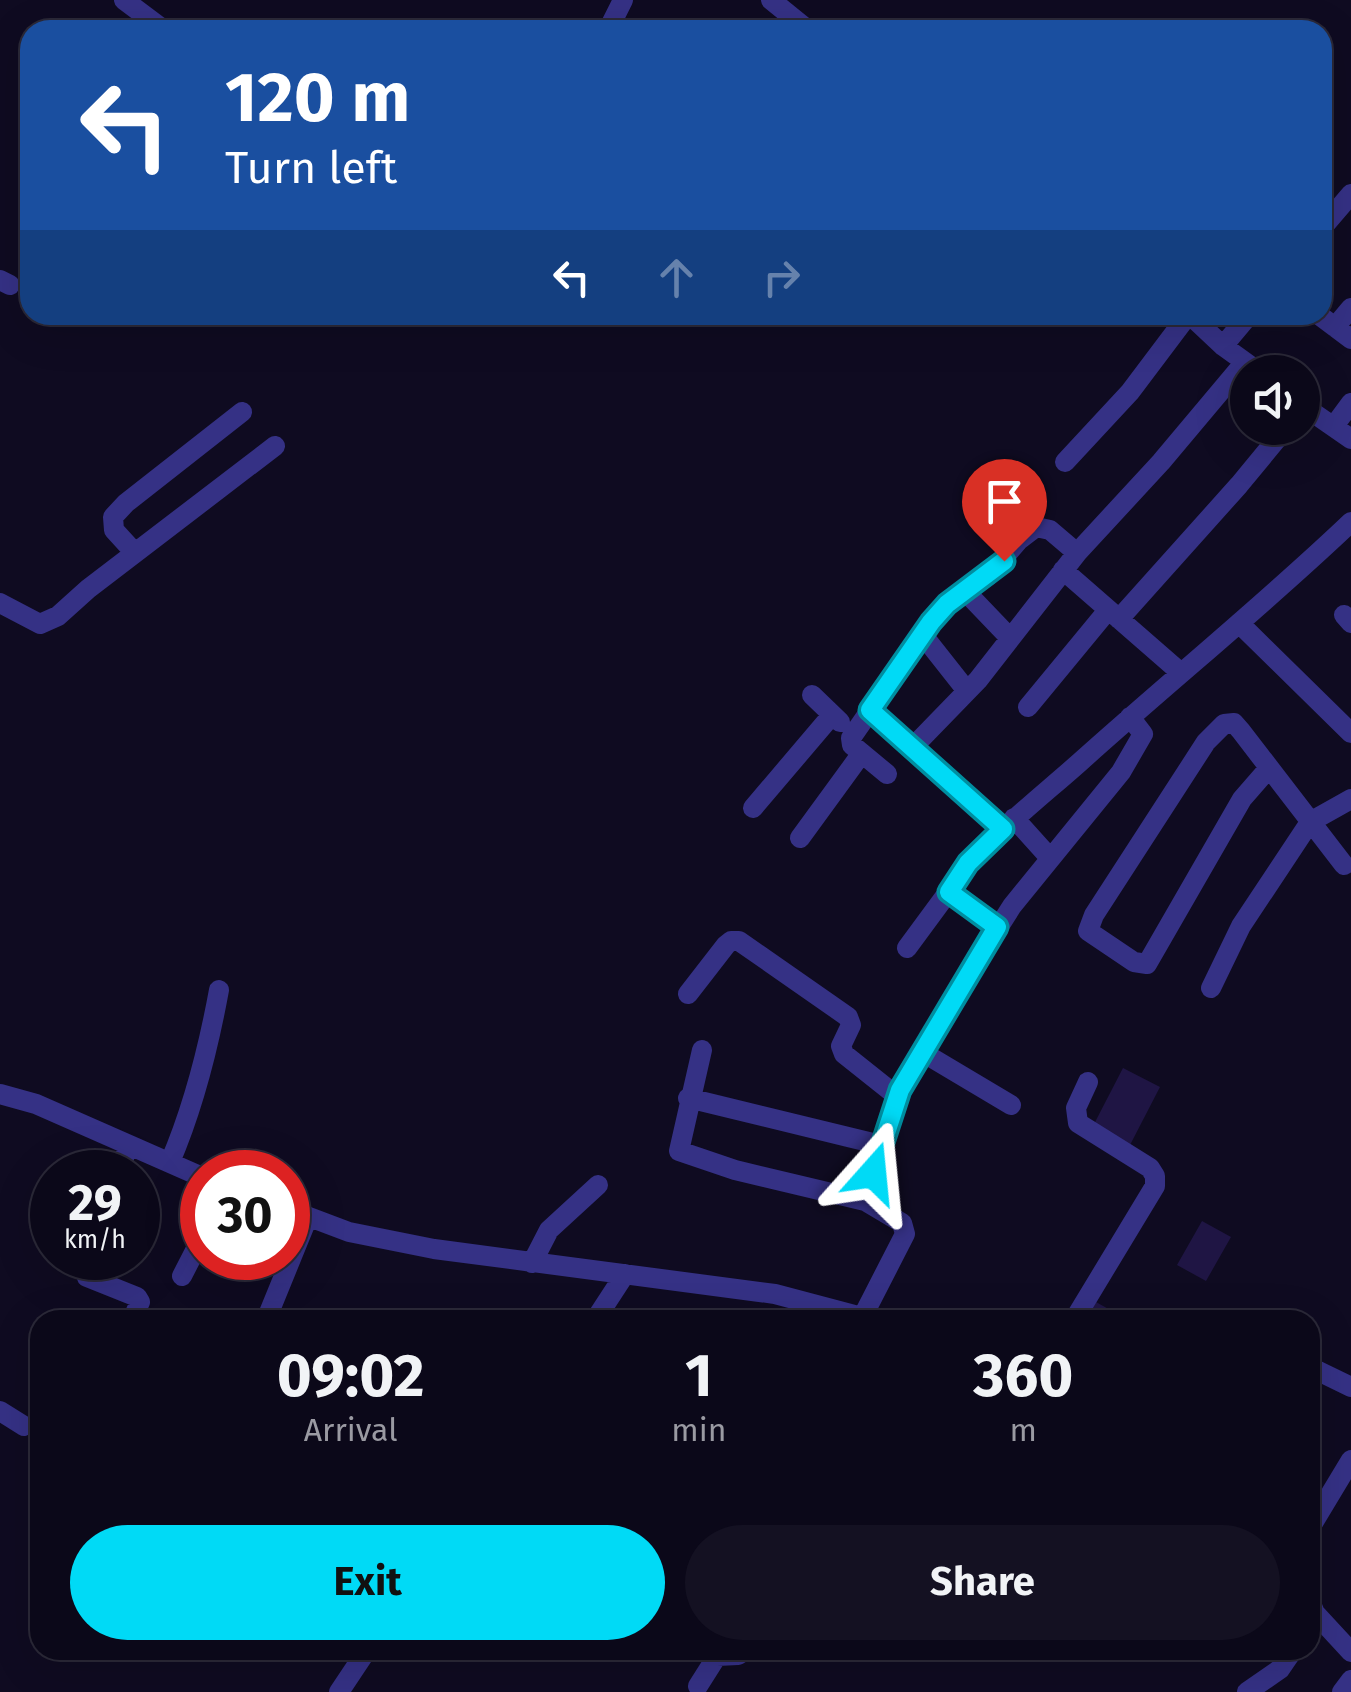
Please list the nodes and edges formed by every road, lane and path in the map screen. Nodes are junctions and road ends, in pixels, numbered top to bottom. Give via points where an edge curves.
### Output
1 (124, 0) edge
2 (771, 0) edge
3 (151, 20) edge
4 (796, 20) edge
5 (1351, 194) edge
6 (1332, 216) edge
7 (1351, 308) edge
8 (1181, 325) edge
9 (1200, 325) edge
10 (1241, 325) edge
11 (1335, 327) edge
12 (1223, 346) junction
13 (1235, 355) edge
14 (1230, 390) edge
15 (1351, 403) edge
16 (242, 412) dead end
17 (1320, 418) edge
18 (1342, 433) edge
19 (1272, 445) edge
20 (274, 446) dead end
21 (1065, 462) dead end
22 (1351, 522) edge
23 (1078, 552) junction
24 (134, 553) junction
25 (1063, 570) junction
26 (965, 591) junction
27 (0, 604) edge
28 (1114, 615) junction
29 (1239, 623) junction
30 (922, 634) junction
31 (1010, 638) junction
32 (1180, 672) junction
33 (967, 691) junction
34 (812, 695) dead end
35 (1028, 707) dead end
36 (870, 710) junction
37 (832, 715) junction
38 (1130, 716) junction
39 (1351, 733) edge
40 (857, 743) junction
41 (912, 748) junction
42 (1269, 768) junction
43 (887, 774) dead end
44 (1351, 799) edge
45 (753, 808) dead end
46 (1310, 822) junction
47 (1008, 824) junction
48 (800, 838) dead end
49 (1050, 858) junction
50 (1344, 865) dead end
51 (949, 892) junction
52 (997, 927) junction
53 (906, 948) dead end
54 (1211, 988) dead end
55 (219, 990) dead end
56 (688, 994) dead end
57 (702, 1050) dead end
58 (922, 1052) junction
59 (1088, 1082) dead end
60 (0, 1094) edge
61 (898, 1097) junction
62 (688, 1098) junction
63 (1011, 1105) dead end
64 (881, 1145) junction
65 (128, 1146) junction
66 (126, 1150) edge
67 (170, 1162) junction
68 (180, 1167) edge
69 (598, 1184) dead end
70 (865, 1201) junction
71 (310, 1218) edge
72 (532, 1263) junction
73 (624, 1274) junction
74 (94, 1280) edge
75 (282, 1280) edge
76 (138, 1310) edge
77 (270, 1310) edge
78 (601, 1310) edge
79 (837, 1310) edge
80 (871, 1310) edge
81 (1080, 1310) edge
82 (1320, 1372) edge
83 (1351, 1387) edge
84 (0, 1411) edge
85 (24, 1426) dead end
86 (1351, 1460) edge
87 (1345, 1488) edge
88 (1320, 1517) edge
89 (1320, 1620) edge
90 (1351, 1652) edge
91 (360, 1660) edge
92 (714, 1660) edge
93 (1286, 1660) edge
94 (1351, 1680) edge
95 (698, 1686) dead end
96 (339, 1692) edge
97 (1247, 1692) edge
98 (1342, 1692) edge

1 - 3 street
2 - 4 street
5 - 6 street
7 - 11 street
8 - 21 street
9 - 12 street
10 - 12 street
12 - 13 street
14 - 23 street
15 - 18 street
16 - 24 street via 113,517 114,530
17 - 18 street
19 - 28 street
20 - 24 street
22 - 29 street
23 - 25 street
23 - 26 street via 1036,527
24 - 27 street via 48,622
25 - 28 street
25 - 31 street
26 - 30 street
26 - 31 street
28 - 32 street
28 - 35 street
29 - 32 street
29 - 39 street
30 - 33 street
30 - 36 street
31 - 33 street
32 - 38 street
33 - 41 street
34 - 37 street
36 - 40 street
36 - 41 street
37 - 40 street
37 - 45 street
38 - 47 street
38 - 49 street via 1142,738
40 - 43 street
40 - 48 street
41 - 47 street
42 - 42 street via 1242,800 1147,964 1091,934 1094,916 1218,729 1234,723
42 - 46 street
44 - 46 street
46 - 50 street
46 - 54 street via 1240,926
47 - 49 street
47 - 51 street
49 - 52 street
51 - 52 street
51 - 53 street
52 - 58 street
55 - 67 street via 190,1115
56 - 61 street via 726,945 739,941 848,1017 844,1054
57 - 62 street
58 - 61 street
58 - 63 street
59 - 81 street via 1076,1108 1078,1122 1156,1176
60 - 65 street
61 - 64 street
62 - 64 street
62 - 70 street via 677,1146 682,1154
64 - 70 street
65 - 66 street
65 - 67 street
67 - 68 street
69 - 72 street via 549,1230
70 - 80 street via 905,1230
71 - 72 street via 349,1232
72 - 73 street
73 - 78 street
73 - 79 street via 776,1294
74 - 76 street via 136,1297
75 - 77 street
82 - 83 street
84 - 85 street
86 - 87 street
87 - 88 street
89 - 90 street
91 - 96 street
92 - 95 street
93 - 97 street
94 - 98 street

